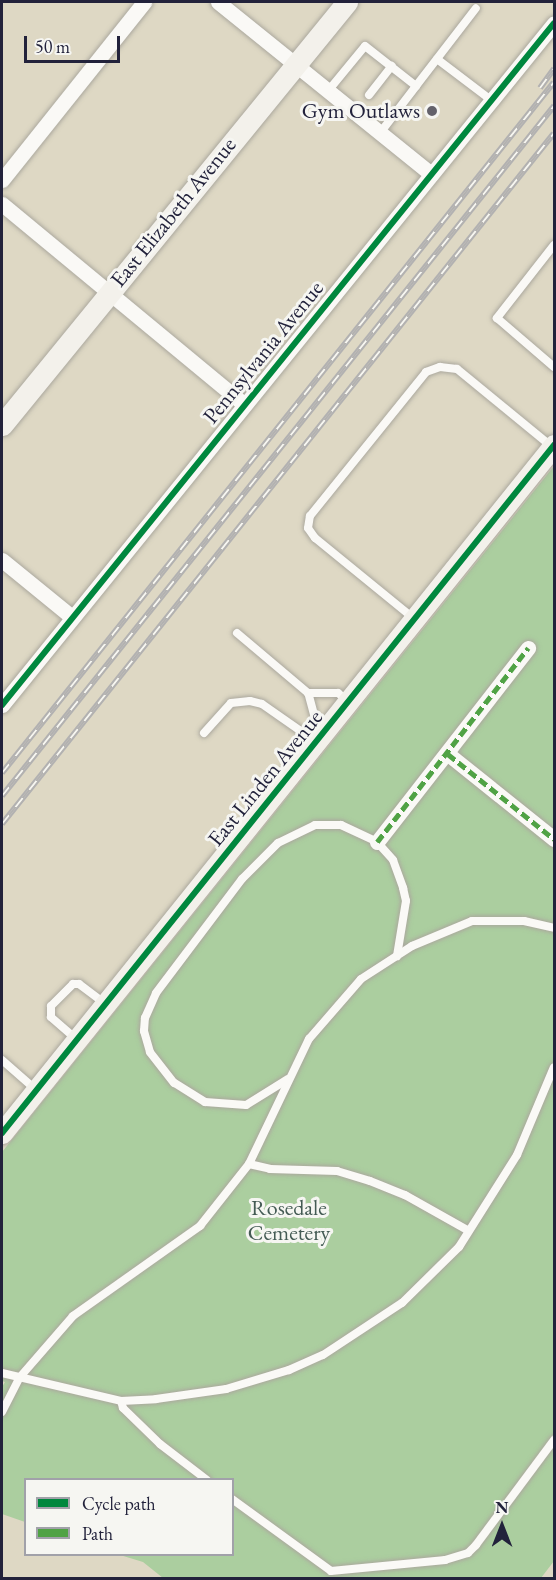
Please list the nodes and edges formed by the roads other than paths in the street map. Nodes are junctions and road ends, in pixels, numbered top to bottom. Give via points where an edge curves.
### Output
1 (144, 2) edge
2 (218, 2) edge
3 (347, 2) edge
4 (476, 8) dead end
5 (555, 23) edge
6 (437, 59) junction
7 (295, 63) junction
8 (392, 66) junction
9 (416, 86) junction
10 (328, 91) junction
11 (369, 95) dead end
12 (491, 100) junction
13 (380, 133) junction
14 (431, 174) junction
15 (2, 180) edge
16 (2, 204) edge
17 (555, 245) edge
18 (109, 291) junction
19 (555, 367) edge
20 (243, 404) junction
21 (2, 425) edge
22 (553, 446) edge
23 (2, 560) edge
24 (72, 617) junction
25 (415, 620) junction
26 (237, 633) dead end
27 (528, 648) dead end
28 (308, 693) junction
29 (349, 702) junction
30 (2, 705) edge
31 (204, 733) dead end
32 (321, 736) junction
33 (448, 754) junction
34 (555, 839) edge
35 (376, 842) junction
36 (555, 928) edge
37 (397, 956) junction
38 (106, 1004) junction
39 (76, 1040) junction
40 (2, 1060) edge
41 (555, 1067) edge
42 (290, 1078) junction
43 (36, 1090) junction
44 (2, 1133) edge
45 (249, 1164) junction
46 (469, 1231) junction
47 (2, 1373) edge
48 (20, 1377) junction
49 (121, 1401) junction
50 (2, 1412) edge
51 (555, 1440) edge
52 (206, 1478) edge
53 (234, 1500) edge

1 - 15 street
2 - 7 street
3 - 7 street, East Elizabeth Avenue
4 - 6 lane
5 - 12 street, Pennsylvania Avenue
6 - 9 lane
6 - 12 lane
7 - 10 street
7 - 18 street, East Elizabeth Avenue
8 - 9 lane
8 - 10 lane via 365,46
8 - 11 lane
9 - 13 lane
10 - 13 street
12 - 14 street, Pennsylvania Avenue
13 - 14 street
14 - 20 street, Pennsylvania Avenue
16 - 18 street
17 - 19 lane via 497,318
18 - 20 street
18 - 21 street, East Elizabeth Avenue
20 - 24 street, Pennsylvania Avenue
22 - 25 street, East Linden Avenue
22 - 25 lane via 457,369 440,367 426,372 310,516 308,528 315,538
23 - 24 street
24 - 30 street, Pennsylvania Avenue
25 - 29 street, East Linden Avenue
26 - 28 lane
27 - 33 street
28 - 29 lane via 338,693
28 - 32 lane
29 - 32 street, East Linden Avenue
31 - 32 lane via 231,703 250,701
32 - 38 street, East Linden Avenue
33 - 34 street
33 - 35 street
35 - 37 lane via 393,860 406,901
35 - 42 lane via 341,825 315,825 278,843 242,879 162,984 145,1018 150,1052 174,1083 205,1102 246,1105
36 - 37 lane via 524,921 472,921 432,936
37 - 42 lane via 344,994 309,1040
38 - 39 street, East Linden Avenue
38 - 39 lane via 79,984 73,984 51,1006 51,1017
39 - 43 street, East Linden Avenue
40 - 43 lane
41 - 46 lane via 517,1155
42 - 45 lane
43 - 44 street, East Linden Avenue
45 - 46 lane via 337,1171 370,1181 405,1195
45 - 48 lane via 200,1226 74,1316
46 - 49 lane via 443,1266 402,1303 323,1354 290,1370 225,1389
47 - 48 lane
48 - 49 lane
48 - 50 lane
49 - 52 lane via 123,1408 160,1444
51 - 53 lane via 476,1545 468,1553 445,1560 331,1571

